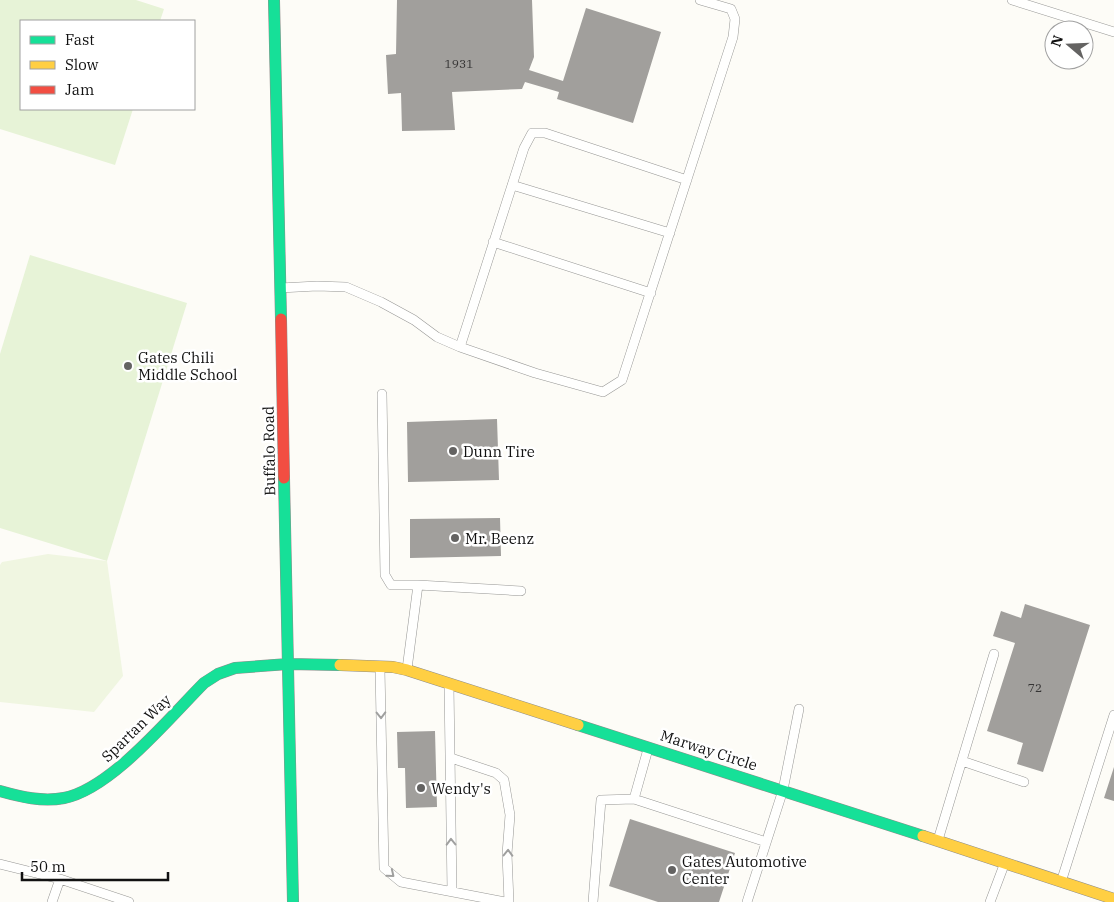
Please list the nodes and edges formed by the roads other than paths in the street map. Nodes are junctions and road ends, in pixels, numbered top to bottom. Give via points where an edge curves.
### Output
1 (274, 0) edge
2 (700, 0) edge
3 (1012, 0) edge
4 (1114, 32) edge
5 (687, 180) junction
6 (512, 185) junction
7 (670, 233) junction
8 (493, 242) junction
9 (280, 288) junction
10 (651, 293) junction
11 (460, 347) junction
12 (382, 394) dead end
13 (418, 585) junction
14 (521, 591) dead end
15 (994, 654) dead end
16 (288, 664) junction
17 (380, 666) junction
18 (407, 670) junction
19 (448, 683) junction
20 (799, 709) dead end
21 (1114, 716) edge
22 (649, 747) junction
23 (450, 758) junction
24 (962, 761) junction
25 (1024, 782) dead end
26 (783, 790) junction
27 (0, 791) edge
28 (634, 798) junction
29 (938, 841) junction
30 (766, 842) junction
31 (1005, 863) junction
32 (0, 864) edge
33 (60, 879) junction
34 (1061, 882) junction
35 (452, 891) junction
36 (1114, 899) edge
37 (52, 902) edge
38 (128, 902) edge
39 (293, 902) edge
40 (505, 902) edge
41 (509, 902) edge
42 (593, 902) edge
43 (747, 902) edge
44 (990, 902) edge

1 - 9 street, Buffalo Road
2 - 5 lane via 731,9 735,19
3 - 4 lane
5 - 6 lane via 545,133 532,133
5 - 7 lane
6 - 7 lane
6 - 8 lane
7 - 10 lane
8 - 10 lane
8 - 11 lane
9 - 11 lane via 346,287 381,302 437,337
9 - 16 street, Buffalo Road
10 - 11 lane via 622,380 603,392
12 - 13 lane via 385,574 391,585
13 - 14 lane
13 - 18 lane
15 - 24 lane
16 - 17 street, Marway Circle
16 - 27 street, Spartan Way via 235,668 218,674 204,683 122,766 73,796 32,798
16 - 39 street, Buffalo Road
17 - 18 street, Marway Circle
17 -> 35 lane via 384,868 401,882
18 - 19 street, Marway Circle
19 - 22 street, Marway Circle
19 - 23 lane
20 - 26 lane
21 - 34 lane
22 - 26 street, Marway Circle
22 - 28 lane
35 -> 23 lane
41 -> 23 lane via 510,815 504,780 496,773
24 - 25 lane
24 - 29 lane
26 - 29 street, Marway Circle
26 - 30 lane
28 - 30 lane
28 - 42 lane via 601,800
29 - 31 street, Marway Circle
30 - 43 lane
31 - 34 street, Marway Circle
31 - 44 lane
32 - 33 lane
33 - 37 lane
33 - 38 lane
34 - 36 street, Marway Circle
35 - 40 lane

